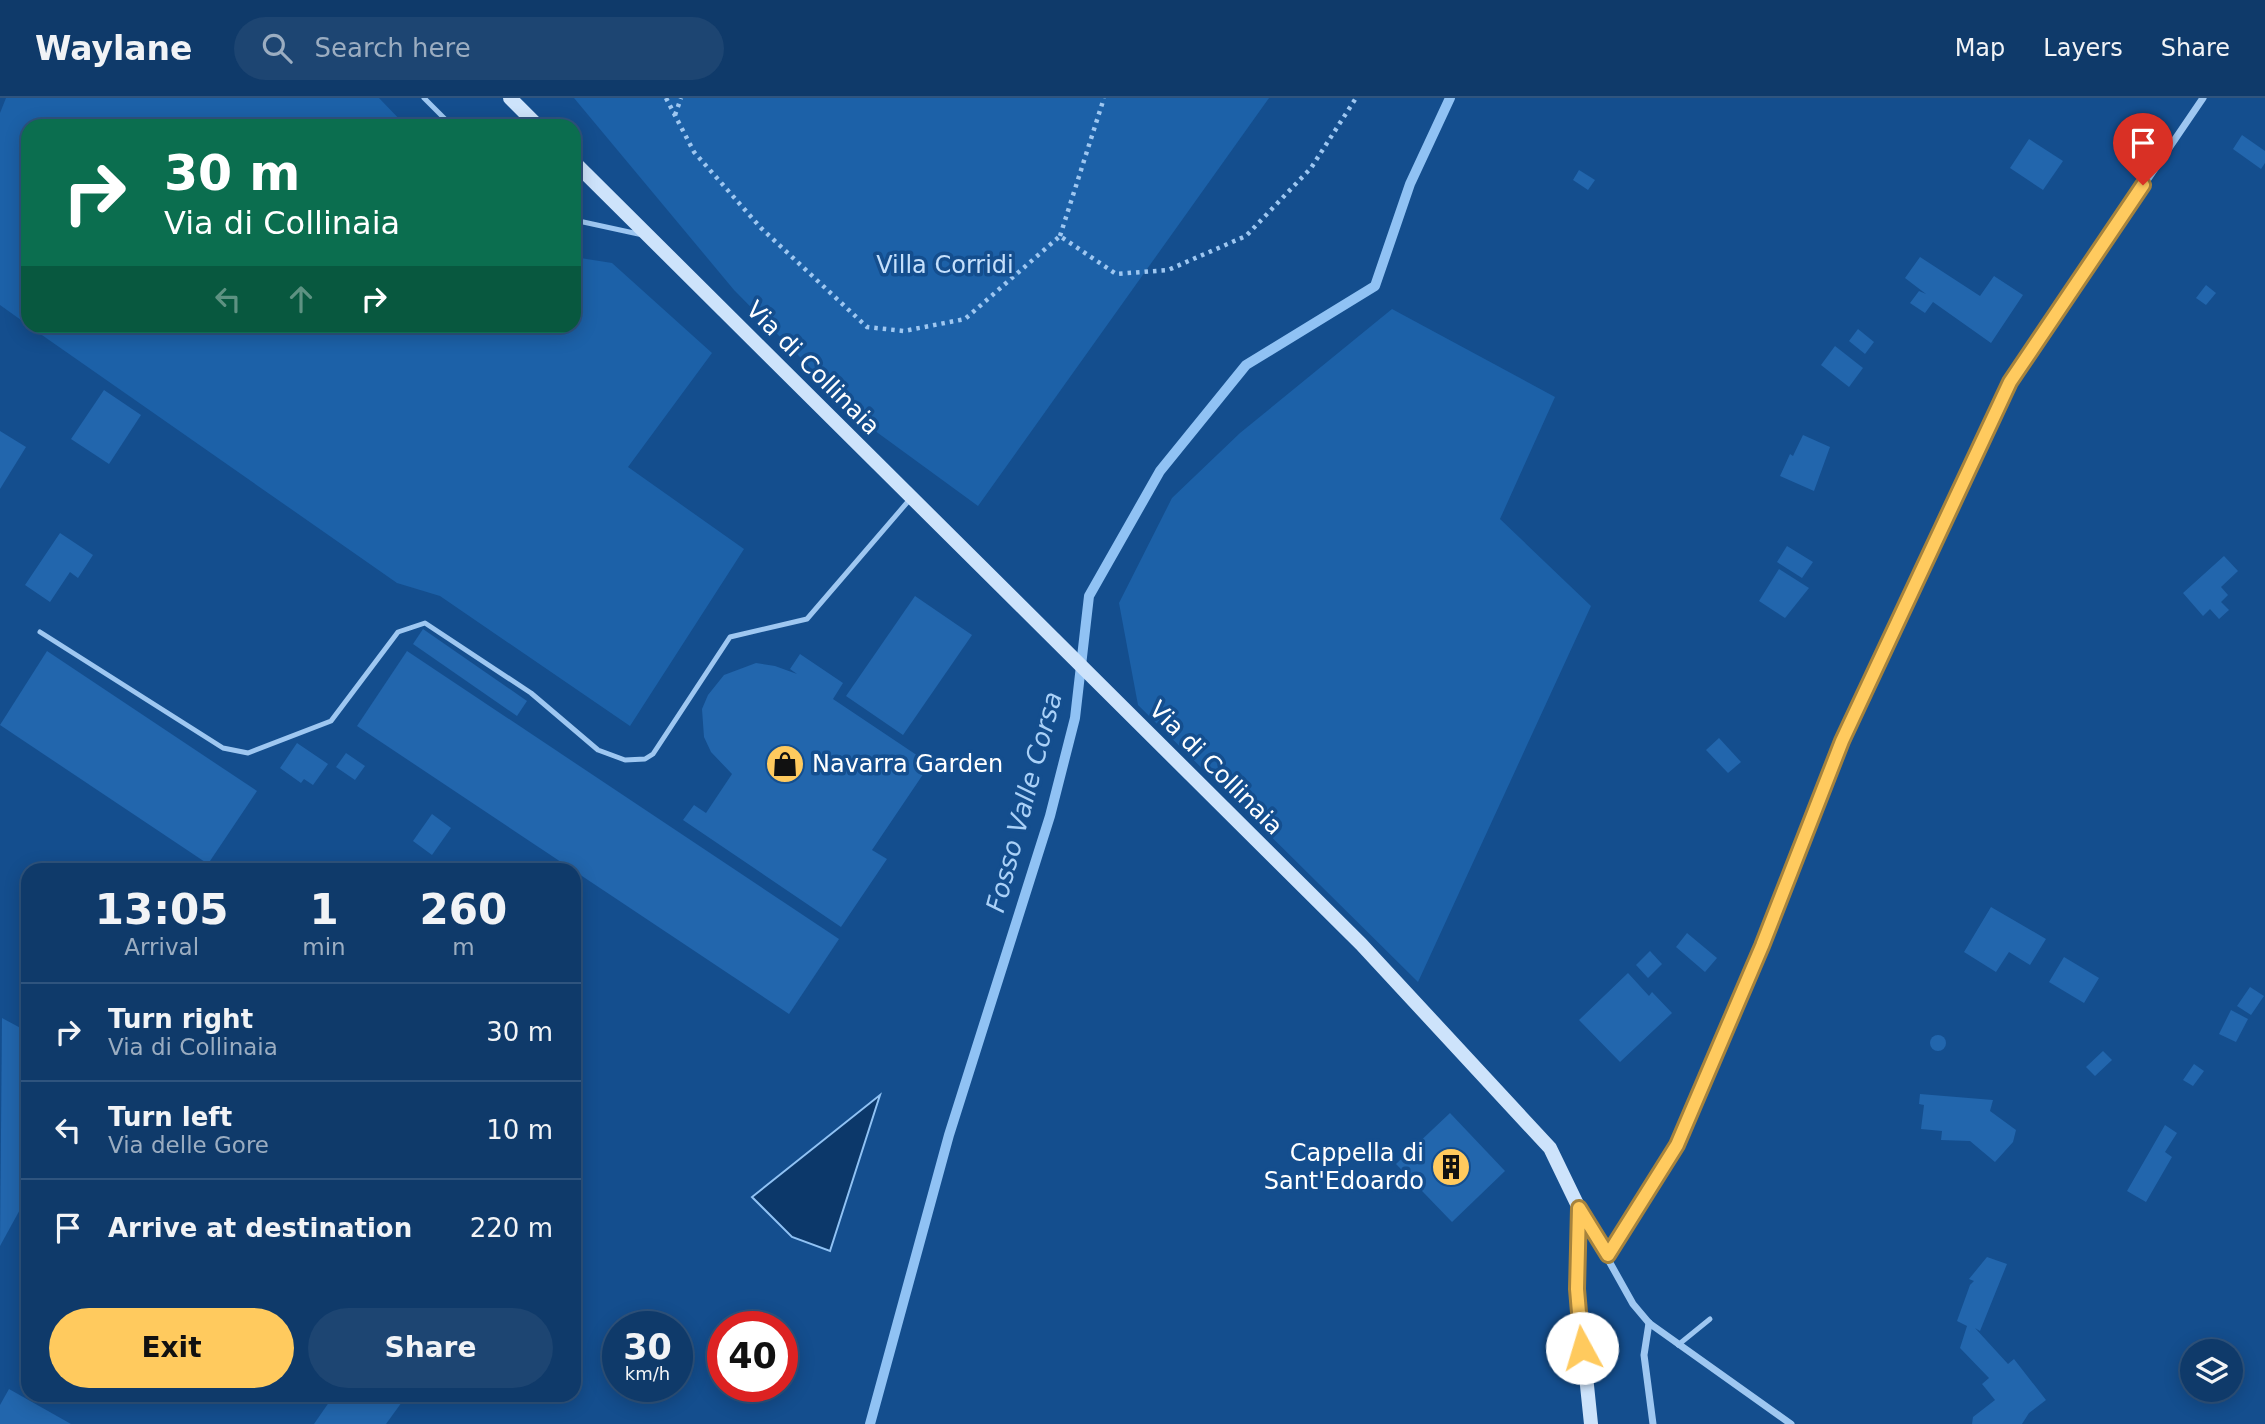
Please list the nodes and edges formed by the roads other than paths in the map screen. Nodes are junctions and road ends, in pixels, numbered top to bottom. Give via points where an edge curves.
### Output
1 (424, 98) edge
2 (510, 98) edge
3 (2203, 98) edge
4 (445, 119) edge
5 (531, 119) edge
6 (581, 169) edge
7 (581, 222) edge
8 (646, 236) junction
9 (912, 497) junction
10 (40, 632) dead end
11 (1579, 1208) junction
12 (1608, 1255) junction
13 (1710, 1319) dead end
14 (1649, 1323) junction
15 (1678, 1345) junction
16 (1591, 1424) edge
17 (1653, 1424) edge
18 (1791, 1424) edge

1 - 4 lane
2 - 5 street
3 - 12 street via 2010,382 1842,741 1677,1145
6 - 8 street, Via di Collinaia
7 - 8 lane
8 - 9 street, Via di Collinaia
9 - 10 lane via 807,619 730,637 646,760 625,760 598,750 531,693 425,623 398,632 331,721 248,753 223,748
9 - 11 street, Via di Collinaia via 1361,944 1479,1068 1550,1148
11 - 12 street, Via di Collinaia
11 - 16 street via 1577,1289
12 - 14 street, Via di Collinaia via 1633,1304
13 - 15 lane
14 - 15 street, Via di Collinaia
14 - 17 street via 1645,1385
15 - 18 street, Via di Collinaia

